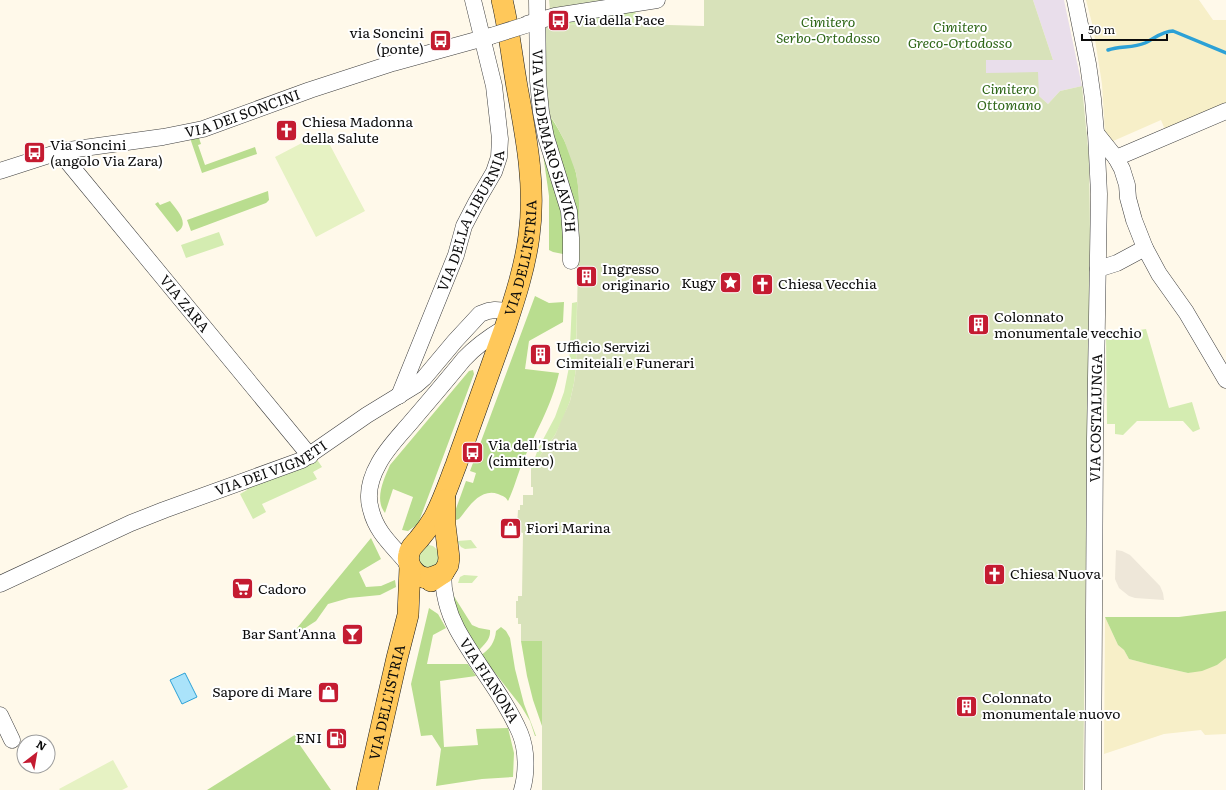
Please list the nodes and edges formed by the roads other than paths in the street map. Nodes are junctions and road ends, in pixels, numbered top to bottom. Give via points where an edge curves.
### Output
1 (473, 0) edge
2 (537, 0) edge
3 (657, 0) edge
4 (1075, 0) edge
5 (504, 4) edge
6 (531, 23) junction
7 (486, 37) junction
8 (1226, 112) edge
9 (1096, 133) junction
10 (62, 151) junction
11 (1116, 158) junction
12 (0, 171) edge
13 (1145, 248) junction
14 (571, 261) dead end
15 (1098, 269) junction
16 (507, 320) junction
17 (464, 359) junction
18 (489, 372) junction
19 (1226, 380) edge
20 (399, 396) junction
21 (310, 456) junction
22 (445, 495) junction
23 (377, 526) junction
24 (418, 541) junction
25 (447, 550) junction
26 (410, 567) junction
27 (443, 573) junction
28 (0, 584) edge
29 (408, 614) junction
30 (0, 715) edge
31 (12, 740) dead end
32 (367, 790) edge
33 (522, 790) edge
34 (1093, 790) edge

1 - 7 street, VIA DELLA LIBURNIA
2 - 6 street, VIA VALDEMARO SLAVICH
3 - 6 street via 555,16
4 - 9 street, VIA COSTALUNGA via 1088,64
5 - 16 main road, VIA DELL'ISTRIA via 526,140 531,204 529,235 522,270
6 - 7 street, VIA DEI SONCINI, bridge
6 - 14 street, VIA VALDEMARO SLAVICH via 541,112 568,211 572,238
7 - 10 street, VIA DEI SONCINI via 393,63 203,129
7 - 20 street, VIA DELLA LIBURNIA via 500,139 499,157 494,172 464,226 456,255
8 - 11 street
9 - 11 street
9 - 15 street, VIA COSTALUNGA via 1099,194
10 - 12 street, VIA DEI SONCINI
10 - 21 street, VIA ZARA via 67,161
11 - 13 street via 1122,169 1134,220
13 - 15 street via 1117,263
13 - 19 street
15 - 34 street, VIA COSTALUNGA
16 - 17 street
16 - 18 main road, VIA DELL'ISTRIA
16 - 20 street, VIA DEI VIGNETI via 495,310 480,314 424,378
17 - 18 street via 478,357 484,360
17 - 23 street via 379,463 368,498
18 - 22 main road, VIA DELL'ISTRIA
20 - 21 street, VIA DEI VIGNETI via 367,415
21 - 28 street, VIA DEI VIGNETI via 131,523
22 - 24 main road, VIA DELL'ISTRIA via 428,528
22 - 25 main road, VIA DELL'ISTRIA
23 - 24 street via 401,541
23 - 26 street
24 - 25 main road via 432,538 442,542
24 - 26 main road, VIA DELL'ISTRIA via 409,553
25 - 27 main road, VIA DELL'ISTRIA via 448,565
26 - 27 main road via 416,574 426,578
26 - 29 main road, VIA DELL'ISTRIA
27 - 29 main road, VIA DELL'ISTRIA via 420,593
27 - 33 street, VIA FIANONA via 444,593 456,627 520,734 525,752
29 - 32 main road, VIA DELL'ISTRIA
30 - 31 street

